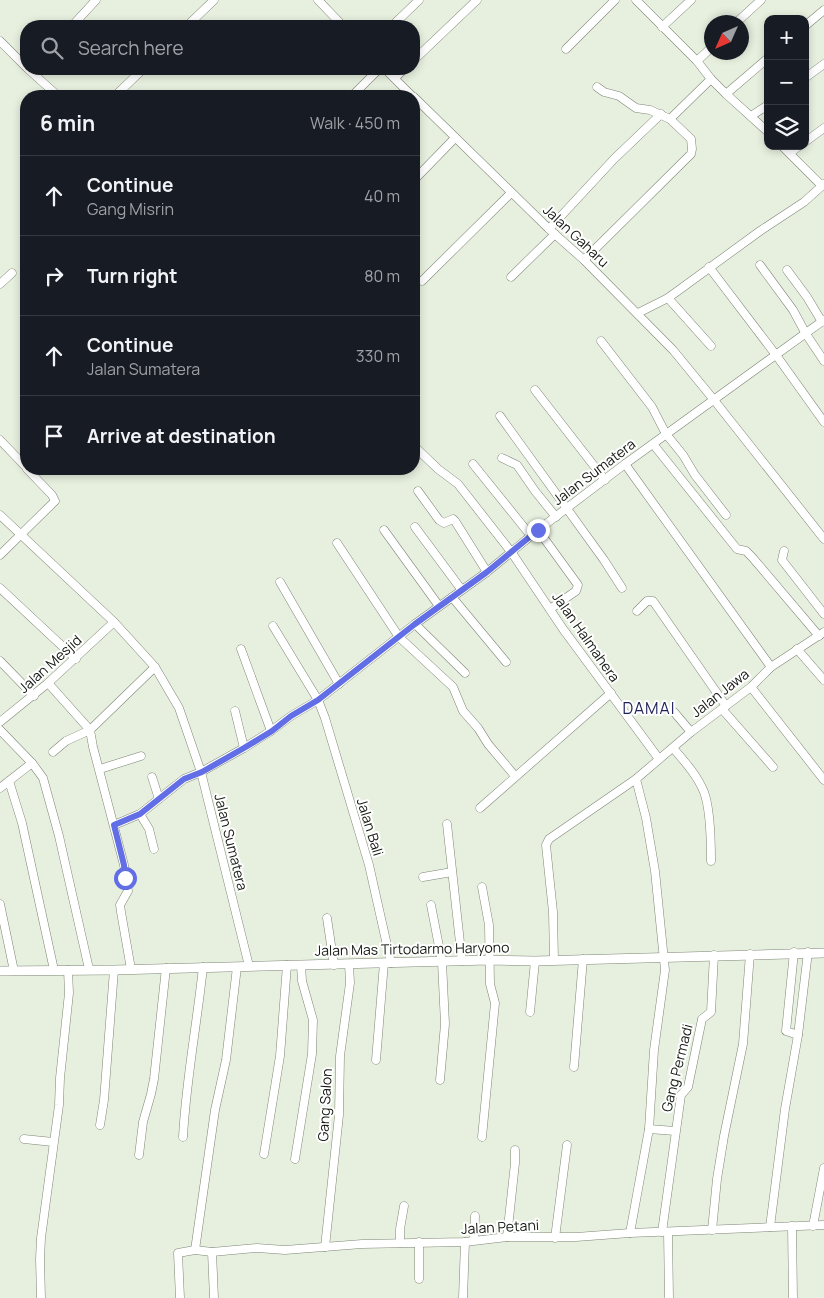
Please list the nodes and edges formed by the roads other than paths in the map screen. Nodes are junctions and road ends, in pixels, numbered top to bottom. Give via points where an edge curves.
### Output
1 (96, 0) edge
2 (214, 0) edge
3 (318, 0) edge
4 (419, 0) edge
5 (477, 0) edge
6 (615, 0) edge
7 (636, 0) edge
8 (691, 0) edge
9 (761, 0) edge
10 (824, 10) edge
11 (745, 15) edge
12 (78, 20) edge
13 (193, 20) edge
14 (338, 20) edge
15 (398, 20) edge
16 (809, 23) edge
17 (662, 27) junction
18 (0, 41) edge
19 (566, 49) dead end
20 (420, 54) edge
21 (704, 55) edge
22 (20, 60) edge
23 (766, 60) edge
24 (698, 61) junction
25 (824, 64) edge
26 (35, 75) edge
27 (137, 75) edge
28 (374, 75) edge
29 (392, 75) edge
30 (398, 75) edge
31 (809, 75) edge
32 (395, 78) junction
33 (711, 79) junction
34 (597, 87) dead end
35 (52, 90) edge
36 (121, 90) edge
37 (358, 90) edge
38 (405, 90) edge
39 (726, 94) junction
40 (420, 105) edge
41 (764, 108) edge
42 (661, 114) junction
43 (751, 116) junction
44 (670, 120) junction
45 (764, 128) edge
46 (824, 128) edge
47 (455, 138) junction
48 (809, 139) edge
49 (787, 150) edge
50 (794, 150) edge
51 (790, 153) junction
52 (420, 174) edge
53 (823, 185) edge
54 (511, 193) junction
55 (552, 231) junction
56 (584, 260) junction
57 (760, 266) dead end
58 (709, 267) junction
59 (787, 270) dead end
60 (12, 273) dead end
61 (511, 277) dead end
62 (422, 281) dead end
63 (0, 284) edge
64 (668, 298) junction
65 (638, 313) junction
66 (823, 321) edge
67 (806, 334) junction
68 (601, 341) dead end
69 (711, 346) dead end
70 (776, 355) junction
71 (824, 361) edge
72 (535, 390) dead end
73 (714, 400) junction
74 (500, 416) dead end
75 (824, 422) edge
76 (666, 434) junction
77 (0, 440) edge
78 (653, 444) junction
79 (420, 452) edge
80 (502, 458) dead end
81 (20, 461) edge
82 (473, 464) dead end
83 (625, 464) junction
84 (33, 475) edge
85 (605, 480) junction
86 (418, 491) dead end
87 (567, 509) junction
88 (726, 514) dead end
89 (0, 515) edge
90 (556, 516) junction
91 (415, 528) dead end
92 (384, 530) dead end
93 (536, 532) junction
94 (21, 535) junction
95 (824, 539) edge
96 (337, 542) dead end
97 (784, 551) dead end
98 (512, 553) junction
99 (0, 555) edge
100 (487, 572) junction
101 (280, 582) dead end
102 (0, 588) edge
103 (622, 588) dead end
104 (462, 589) junction
105 (452, 597) junction
106 (440, 606) junction
107 (550, 609) junction
108 (637, 611) dead end
109 (824, 614) edge
110 (114, 622) junction
111 (415, 624) junction
112 (273, 626) dead end
113 (821, 634) edge
114 (399, 637) junction
115 (241, 648) dead end
116 (797, 649) junction
117 (76, 659) junction
118 (0, 661) edge
119 (506, 662) dead end
120 (155, 667) junction
121 (771, 667) junction
122 (465, 673) dead end
123 (824, 680) edge
124 (48, 683) junction
125 (339, 684) junction
126 (751, 687) junction
127 (611, 693) junction
128 (34, 696) junction
129 (318, 700) junction
130 (724, 707) junction
131 (235, 711) dead end
132 (674, 712) dead end
133 (0, 722) edge
134 (0, 730) edge
135 (90, 730) junction
136 (272, 731) junction
137 (692, 732) junction
138 (244, 748) junction
139 (673, 748) junction
140 (53, 752) dead end
141 (141, 756) dead end
142 (659, 759) junction
143 (32, 763) junction
144 (773, 767) dead end
145 (100, 770) junction
146 (202, 772) junction
147 (515, 776) junction
148 (152, 777) dead end
149 (636, 779) junction
150 (824, 780) edge
151 (9, 781) junction
152 (0, 788) edge
153 (159, 799) junction
154 (480, 808) dead end
155 (140, 814) junction
156 (447, 824) dead end
157 (114, 825) junction
158 (154, 849) dead end
159 (711, 861) dead end
160 (452, 872) junction
161 (423, 876) dead end
162 (482, 887) dead end
163 (0, 904) edge
164 (431, 905) dead end
165 (327, 918) dead end
166 (794, 952) junction
167 (808, 952) junction
168 (824, 952) edge
169 (750, 954) junction
170 (714, 955) junction
171 (664, 957) junction
172 (583, 959) junction
173 (489, 960) junction
174 (535, 960) junction
175 (554, 960) junction
176 (442, 962) junction
177 (462, 962) junction
178 (387, 963) junction
179 (334, 964) junction
180 (349, 964) junction
181 (287, 965) junction
182 (301, 965) junction
183 (237, 966) junction
184 (249, 966) junction
185 (203, 967) junction
186 (131, 968) junction
187 (166, 968) junction
188 (54, 970) junction
189 (68, 970) junction
190 (89, 970) junction
191 (114, 970) junction
192 (0, 971) edge
193 (14, 971) junction
194 (530, 1012) dead end
195 (798, 1035) junction
196 (376, 1060) dead end
197 (574, 1067) dead end
198 (440, 1080) dead end
199 (100, 1125) dead end
200 (649, 1129) junction
201 (675, 1131) junction
202 (183, 1137) dead end
203 (482, 1137) dead end
204 (24, 1139) dead end
205 (53, 1142) junction
206 (567, 1145) dead end
207 (515, 1150) dead end
208 (264, 1154) dead end
209 (139, 1155) dead end
210 (295, 1159) dead end
211 (824, 1168) edge
212 (404, 1206) dead end
213 (475, 1216) dead end
214 (792, 1226) junction
215 (813, 1226) junction
216 (824, 1226) edge
217 (770, 1227) junction
218 (712, 1230) junction
219 (665, 1232) junction
220 (630, 1233) junction
221 (507, 1237) junction
222 (555, 1238) junction
223 (474, 1240) junction
224 (419, 1242) junction
225 (465, 1242) junction
226 (400, 1243) junction
227 (325, 1247) junction
228 (196, 1250) junction
229 (212, 1252) junction
230 (419, 1279) dead end
231 (41, 1298) edge
232 (180, 1298) edge
233 (214, 1298) edge
234 (463, 1298) edge
235 (669, 1298) edge
236 (793, 1298) edge

1 - 12 street
2 - 13 street
3 - 14 street
4 - 15 street
5 - 20 street
6 - 19 street
7 - 17 street
8 - 17 street
9 - 11 street
10 - 16 street
17 - 24 street
18 - 22 street
21 - 24 street
23 - 39 street
24 - 33 street
25 - 31 street
26 - 35 street
27 - 36 street
28 - 37 street
29 - 32 street, Jalan Gaharu
30 - 32 street
32 - 38 street, Jalan Gaharu
33 - 39 street
33 - 44 street
34 - 42 street via 619,96 636,108
39 - 43 street
40 - 47 street, Jalan Gaharu
41 - 43 street
42 - 44 street
42 - 55 street via 614,159
43 - 45 street
44 - 56 street via 691,139 691,154
46 - 48 street
47 - 52 street
47 - 54 street, Jalan Gaharu
49 - 51 street
50 - 51 street
51 - 53 street
53 - 58 street via 804,202
54 - 55 street, Jalan Gaharu
54 - 62 street
55 - 56 street, Jalan Gaharu
55 - 61 street
56 - 65 street, Jalan Gaharu
57 - 67 street via 793,310
58 - 64 street
58 - 70 street
59 - 66 street
60 - 63 street
64 - 65 street
64 - 69 street
65 - 73 street, Jalan Gaharu
66 - 67 street, Jalan Sumatera
67 - 70 street, Jalan Sumatera
67 - 71 street
68 - 76 street via 652,407
70 - 73 street, Jalan Sumatera
70 - 75 street
72 - 85 street
73 - 76 street, Jalan Sumatera
73 - 95 street, Jalan Gaharu
74 - 87 street
76 - 78 street, Jalan Sumatera
76 - 88 street
77 - 81 street
78 - 83 street, Jalan Sumatera
78 - 113 street via 737,549 752,557
79 - 98 street, Jalan Halmahera via 458,484
80 - 90 street via 517,464
82 - 93 street via 527,531
83 - 85 street, Jalan Sumatera
83 - 121 street
84 - 94 street via 55,501
85 - 87 street, Jalan Sumatera
86 - 100 street via 439,520 444,523 452,519 455,521
87 - 90 street, Jalan Sumatera
87 - 103 street
89 - 94 street
90 - 93 street, Jalan Sumatera
91 - 104 street
92 - 106 street
93 - 98 street, Jalan Sumatera
93 - 107 street via 578,585 576,591
94 - 99 street
94 - 110 street
96 - 114 street
97 - 109 street via 782,560
98 - 100 street, Jalan Sumatera
98 - 107 street, Jalan Halmahera
100 - 104 street, Jalan Sumatera
101 - 125 street
102 - 117 street
104 - 105 street, Jalan Sumatera
105 - 106 street, Jalan Sumatera
105 - 119 street
106 - 111 street, Jalan Sumatera
107 - 127 street, Jalan Halmahera
108 - 130 street via 647,601 652,601
110 - 117 street, Jalan Mesjid
110 - 120 street
111 - 114 street, Jalan Sumatera
111 - 122 street
112 - 129 street, Jalan Bali
113 - 116 street, Jalan Jawa
114 - 125 street, Jalan Sumatera
114 - 147 street via 453,687 463,711
115 - 136 street
116 - 121 street, Jalan Jawa
116 - 123 street
117 - 124 street, Jalan Mesjid
118 - 128 street
120 - 135 street
120 - 146 street via 179,708
121 - 126 street, Jalan Jawa
124 - 128 street, Jalan Mesjid
124 - 135 street
125 - 129 street, Jalan Sumatera
126 - 130 street, Jalan Jawa
126 - 150 street
127 - 142 street, Jalan Halmahera
127 - 147 street
128 - 133 street, Jalan Mesjid
129 - 136 street, Jalan Sumatera
129 - 178 street, Jalan Bali via 369,864
130 - 137 street, Jalan Jawa
130 - 144 street
131 - 138 street
132 - 137 street
134 - 143 street
135 - 140 street via 66,740
135 - 145 street
136 - 138 street, Jalan Sumatera
137 - 139 street, Jalan Jawa
138 - 146 street, Jalan Sumatera
139 - 142 street, Jalan Jawa
139 - 159 street via 696,776 705,794
141 - 145 street
142 - 149 street, Jalan Jawa
143 - 151 street
143 - 190 street via 43,778 59,836
145 - 157 street
146 - 153 street via 184,779
146 - 184 street, Jalan Sumatera
147 - 154 street
148 - 153 street
149 - 171 street via 653,862
149 - 175 street, Jalan Jawa via 549,839 546,845
151 - 152 street
151 - 188 street via 22,822
153 - 155 street
155 - 157 street
155 - 158 street
156 - 160 street
157 - 186 street via 128,891 120,905
160 - 161 street
160 - 177 street
162 - 173 street via 489,925
163 - 193 street
164 - 176 street
165 - 179 street
166 - 167 street, Jalan Mas Tirtodarmo Haryono
166 - 169 street, Jalan Mas Tirtodarmo Haryono
166 - 195 street via 786,1031
167 - 168 street, Jalan Mas Tirtodarmo Haryono
167 - 195 street
169 - 170 street, Jalan Mas Tirtodarmo Haryono
169 - 218 street via 743,1044 724,1136
170 - 171 street, Jalan Mas Tirtodarmo Haryono
170 - 201 street, Gang Permadi via 711,1012 702,1019 688,1087 681,1095
171 - 172 street, Jalan Mas Tirtodarmo Haryono
171 - 200 street
172 - 175 street, Jalan Mas Tirtodarmo Haryono
172 - 197 street
173 - 174 street, Jalan Mas Tirtodarmo Haryono
173 - 177 street, Jalan Mas Tirtodarmo Haryono
173 - 203 street via 495,1003
174 - 175 street, Jalan Mas Tirtodarmo Haryono
174 - 194 street
176 - 177 street, Jalan Mas Tirtodarmo Haryono
176 - 178 street, Jalan Mas Tirtodarmo Haryono
176 - 198 street via 445,1024
178 - 180 street, Jalan Mas Tirtodarmo Haryono
178 - 196 street, Jalan Bali
179 - 180 street, Jalan Mas Tirtodarmo Haryono
179 - 182 street, Jalan Mas Tirtodarmo Haryono
180 - 227 street, Gang Salon via 350,983 340,1056 339,1115
181 - 182 street, Jalan Mas Tirtodarmo Haryono
181 - 184 street, Jalan Mas Tirtodarmo Haryono
181 - 208 street via 280,1056
182 - 210 street via 313,1020 312,1054
183 - 184 street, Jalan Mas Tirtodarmo Haryono
183 - 185 street, Jalan Mas Tirtodarmo Haryono
183 - 228 street via 226,1060 215,1110
185 - 187 street, Jalan Mas Tirtodarmo Haryono
185 - 202 street via 185,1094
186 - 187 street, Jalan Mas Tirtodarmo Haryono
186 - 191 street, Jalan Mas Tirtodarmo Haryono
187 - 209 street via 154,1079
188 - 189 street, Jalan Mas Tirtodarmo Haryono
188 - 193 street, Jalan Mas Tirtodarmo Haryono
189 - 190 street, Jalan Mas Tirtodarmo Haryono
189 - 205 street via 59,1105
190 - 191 street, Jalan Mas Tirtodarmo Haryono
191 - 199 street
192 - 193 street, Jalan Mas Tirtodarmo Haryono
195 - 217 street
200 - 201 street
200 - 220 street
201 - 219 street, Gang Permadi
204 - 205 street
205 - 231 street via 41,1238
206 - 222 street
207 - 221 street
211 - 215 street
212 - 226 street
213 - 223 street
214 - 215 street, Jalan Petani
214 - 217 street, Jalan Petani
214 - 236 street
215 - 216 street, Jalan Petani
217 - 218 street, Jalan Petani
218 - 219 street, Jalan Petani
219 - 220 street, Jalan Petani
219 - 235 street, Gang Permadi
220 - 222 street, Jalan Petani
221 - 222 street, Jalan Petani
221 - 223 street, Jalan Petani
223 - 225 street, Jalan Petani
224 - 225 street, Jalan Petani
224 - 226 street, Jalan Petani
224 - 230 street
225 - 234 street
226 - 227 street, Jalan Petani
227 - 229 street, Jalan Petani
228 - 229 street, Jalan Petani
228 - 232 street, Jalan Petani via 178,1253
229 - 233 street

